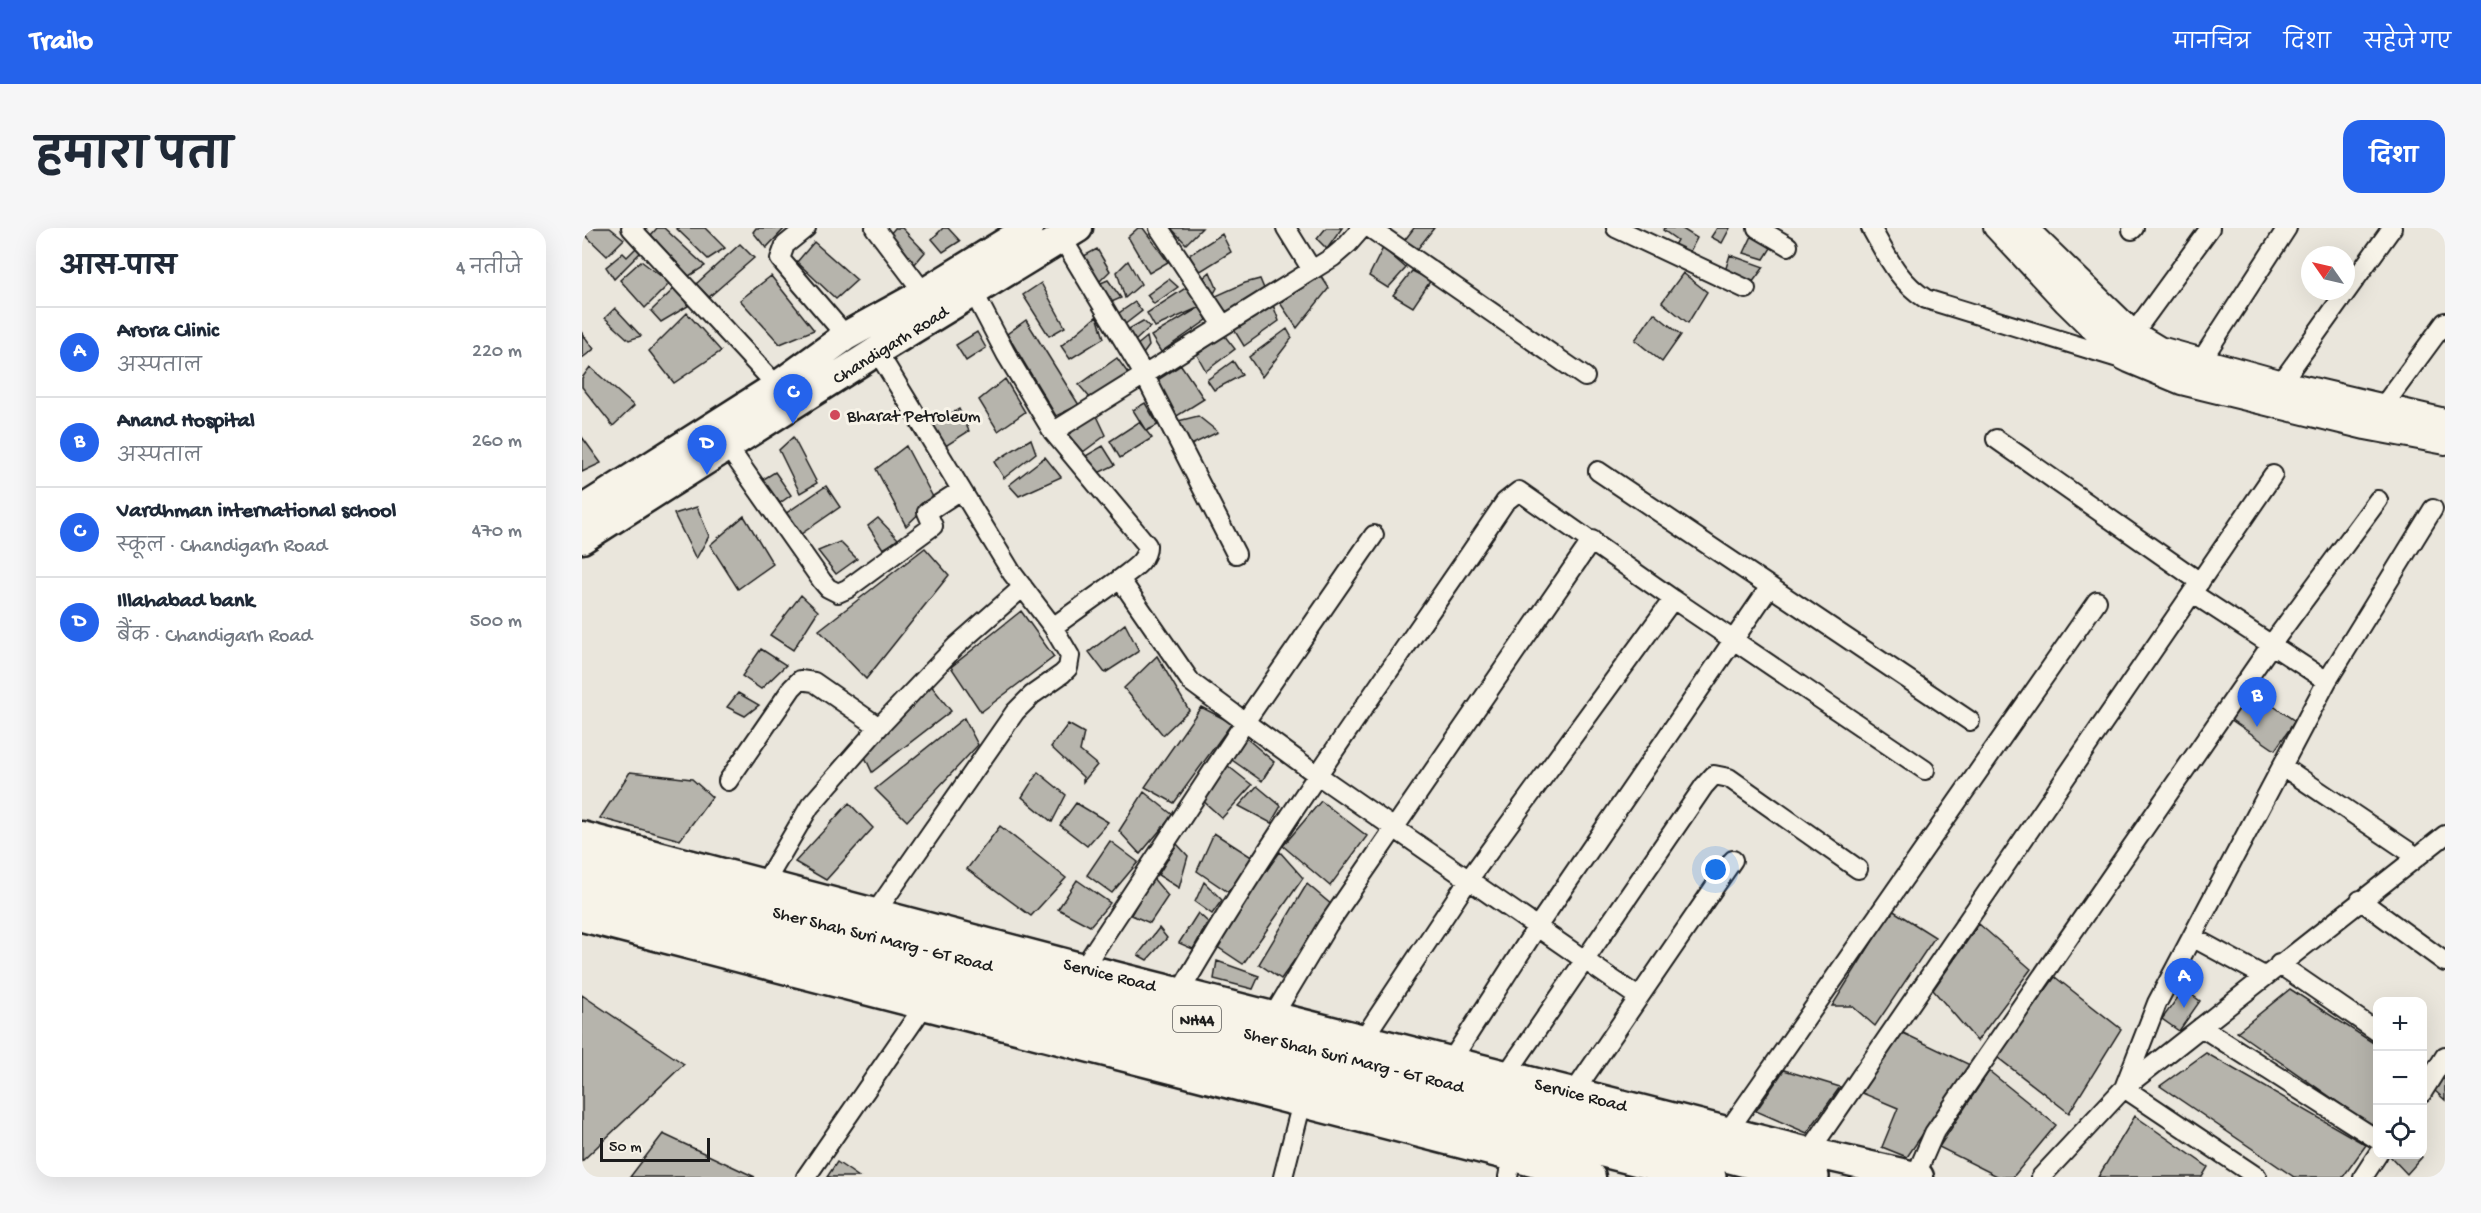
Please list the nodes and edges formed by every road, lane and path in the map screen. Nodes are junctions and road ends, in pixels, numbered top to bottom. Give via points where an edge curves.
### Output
1 (631, 228) edge
2 (806, 228) edge
3 (875, 228) edge
4 (1029, 228) edge
5 (1159, 228) edge
6 (1286, 228) edge
7 (1362, 228) edge
8 (1370, 228) edge
9 (1616, 228) edge
10 (1757, 228) edge
11 (1871, 228) edge
12 (1993, 228) edge
13 (2013, 228) edge
14 (2210, 228) edge
15 (2287, 228) edge
16 (2392, 228) edge
17 (1070, 233) edge
18 (2034, 234) edge
19 (1788, 246) dead end
20 (1312, 270) junction
21 (1746, 289) dead end
22 (974, 293) junction
23 (935, 301) junction
24 (2445, 322) edge
25 (1223, 325) junction
26 (846, 336) junction
27 (2437, 344) edge
28 (2132, 348) junction
29 (878, 351) junction
30 (2198, 365) junction
31 (1145, 376) junction
32 (1585, 377) dead end
33 (2283, 380) junction
34 (777, 386) junction
35 (2382, 411) junction
36 (2445, 418) edge
37 (1053, 432) junction
38 (2445, 432) edge
39 (1996, 439) dead end
40 (2445, 445) edge
41 (728, 447) junction
42 (1598, 471) dead end
43 (2273, 475) dead end
44 (961, 490) junction
45 (2378, 500) dead end
46 (2433, 509) dead end
47 (582, 510) edge
48 (1374, 536) dead end
49 (582, 539) edge
50 (1592, 540) junction
51 (1236, 554) dead end
52 (1120, 579) junction
53 (1023, 587) junction
54 (2196, 587) junction
55 (1769, 588) junction
56 (1673, 598) junction
57 (2097, 601) dead end
58 (1053, 627) junction
59 (1734, 639) junction
60 (2271, 645) junction
61 (2327, 681) junction
62 (1970, 721) dead end
63 (1245, 722) junction
64 (879, 727) junction
65 (2282, 765) junction
66 (1925, 770) dead end
67 (1319, 776) junction
68 (728, 780) dead end
69 (1393, 828) junction
70 (582, 836) edge
71 (2444, 836) edge
72 (2417, 857) junction
73 (582, 860) edge
74 (1733, 860) dead end
75 (1858, 869) dead end
76 (1469, 879) junction
77 (764, 884) junction
78 (582, 889) edge
79 (2360, 900) junction
80 (875, 913) junction
81 (582, 917) edge
82 (1537, 927) junction
83 (2192, 937) junction
84 (1584, 960) junction
85 (2445, 962) edge
86 (2279, 964) junction
87 (1083, 968) junction
88 (2264, 976) junction
89 (1179, 992) junction
90 (1638, 997) junction
91 (924, 1006) junction
92 (1273, 1016) junction
93 (2201, 1027) junction
94 (2373, 1029) edge
95 (1364, 1039) junction
96 (1451, 1061) junction
97 (2434, 1063) edge
98 (1506, 1075) junction
99 (2427, 1086) edge
100 (2124, 1088) junction
101 (1574, 1092) junction
102 (1302, 1102) junction
103 (1728, 1131) junction
104 (2373, 1137) edge
105 (2375, 1159) edge
106 (1811, 1165) edge
107 (1510, 1167) edge
108 (806, 1177) edge
109 (1283, 1177) edge
110 (1591, 1177) edge
111 (1709, 1177) edge
112 (1916, 1177) edge
113 (2041, 1177) edge
114 (2257, 1177) edge
115 (2363, 1177) edge

1 - 34 street
2 - 26 street via 785,245 780,259
3 - 23 street
4 - 23 main road, Chandigarh Road
5 - 25 street
6 - 20 street
7 - 20 street via 1348,244
8 - 32 street
9 - 21 street
10 - 19 street
11 - 28 street via 1900,278 1926,299
12 - 28 street via 2064,304
13 - 18 street
14 - 28 street
15 - 30 street
16 - 33 street
17 - 22 main road, Chandigarh Road
17 - 31 street
18 - 28 street
20 - 25 street
22 - 23 main road, Chandigarh Road
22 - 37 street
23 - 26 main road, Chandigarh Road
23 - 29 main road, Chandigarh Road
24 - 27 street
25 - 31 street
26 - 34 main road, Chandigarh Road
27 - 35 street
28 - 30 street via 2160,346
28 - 40 street via 2181,385 2365,430
29 - 41 main road, Chandigarh Road
29 - 44 street
30 - 33 street
30 - 35 street
31 - 37 street
31 - 51 street
33 - 35 street
34 - 47 main road, Chandigarh Road
35 - 36 street
35 - 38 street
37 - 52 street via 1147,545 1147,555
39 - 54 street
41 - 44 street via 822,581 838,593 933,526 927,512
41 - 49 main road, Chandigarh Road
42 - 55 street
43 - 54 street
44 - 53 street
45 - 60 street
46 - 61 street
48 - 63 street
50 - 56 street
50 - 67 street via 1526,493 1515,492
50 - 69 street
52 - 58 street
52 - 63 street via 1191,682
53 - 58 street
53 - 64 street via 956,646
54 - 60 street
54 - 106 street
55 - 59 street
55 - 62 street
56 - 59 street
56 - 76 street
57 - 103 street
58 - 80 street via 1070,656 1068,668 1015,712
59 - 66 street
59 - 82 street
60 - 61 street
60 - 112 street via 1934,1133
61 - 65 street
63 - 67 street
63 - 87 street
64 - 68 street via 814,682 800,680
64 - 77 street via 810,806
65 - 72 street
65 - 83 street
67 - 69 street
67 - 89 street
69 - 76 street
69 - 92 street
70 - 77 main road, Service Road
71 - 72 street
72 - 79 street
73 - 106 highway, Sher Shah Suri Marg - GT Road / NH44
74 - 90 street
75 - 84 street via 1729,778 1714,775
76 - 82 street
76 - 95 street
77 - 80 main road, Service Road
78 - 111 highway, Sher Shah Suri Marg - GT Road / NH44
79 - 85 street
79 - 86 street
80 - 87 main road, Service Road
81 - 91 main road
82 - 84 street
82 - 96 street
83 - 88 street
83 - 100 street via 2157,1003
84 - 90 street
84 - 98 street
86 - 88 street
86 - 94 street
87 - 89 main road, Service Road
88 - 93 street
89 - 92 main road, Service Road
90 - 101 street
91 - 102 main road
91 - 108 street
92 - 95 main road, Service Road
93 - 100 street
93 - 104 street
95 - 96 main road, Service Road
96 - 98 main road, Service Road
97 - 99 street
98 - 101 main road, Service Road
100 - 113 street
100 - 114 street
101 - 103 main road, Service Road
102 - 107 main road
102 - 109 street
103 - 106 main road, Service Road
105 - 115 street
106 - 112 main road, Service Road
107 - 110 main road

